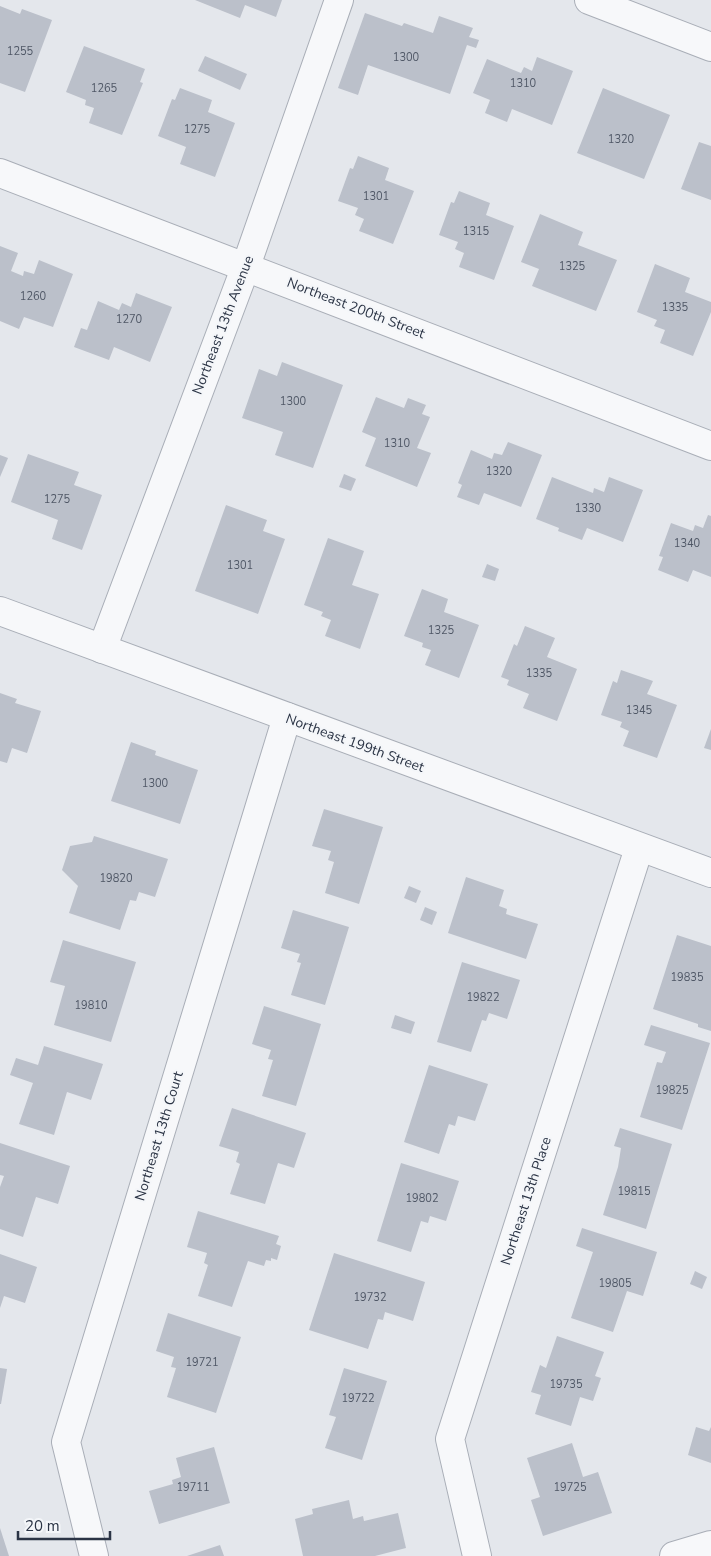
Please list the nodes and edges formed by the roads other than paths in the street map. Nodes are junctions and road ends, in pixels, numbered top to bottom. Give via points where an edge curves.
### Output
1 (340, 0) edge
2 (590, 0) edge
3 (711, 47) edge
4 (0, 172) edge
5 (246, 266) junction
6 (711, 446) edge
7 (0, 611) edge
8 (102, 649) junction
9 (287, 717) junction
10 (639, 848) junction
11 (711, 874) edge
12 (711, 1545) edge
13 (94, 1556) edge
14 (477, 1556) edge
15 (674, 1556) edge

1 - 5 street, Northeast 13th Avenue
2 - 3 street
4 - 5 street, Northeast 200th Street
5 - 6 street, Northeast 200th Street
5 - 8 street, Northeast 13th Avenue
7 - 8 street, Northeast 199th Street
8 - 9 street, Northeast 199th Street
9 - 10 street, Northeast 199th Street
9 - 13 street, Northeast 13th Court via 66,1442
10 - 11 street, Northeast 199th Street
10 - 14 street, Northeast 13th Place via 450,1439
12 - 15 street

